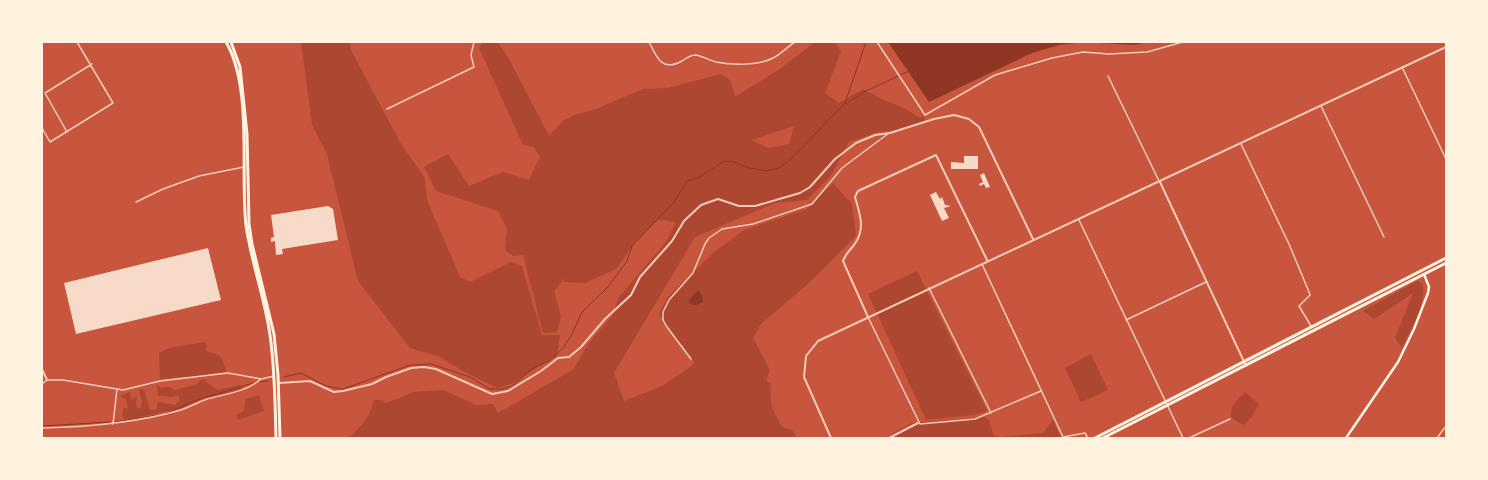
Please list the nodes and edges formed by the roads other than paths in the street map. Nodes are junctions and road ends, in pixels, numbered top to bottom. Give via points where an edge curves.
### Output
1 (77, 42) edge
2 (226, 42) edge
3 (231, 42) edge
4 (474, 42) edge
5 (649, 42) edge
6 (795, 42) edge
7 (877, 42) edge
8 (1183, 42) edge
9 (1446, 46) edge
10 (92, 64) junction
11 (1402, 67) junction
12 (1108, 76) dead end
13 (1321, 106) junction
14 (387, 109) dead end
15 (42, 128) edge
16 (67, 132) junction
17 (890, 133) junction
18 (1241, 144) junction
19 (1446, 159) edge
20 (244, 167) junction
21 (1160, 182) junction
22 (136, 202) dead end
23 (1079, 220) junction
24 (1384, 237) dead end
25 (1033, 239) junction
26 (1446, 258) edge
27 (987, 260) junction
28 (982, 263) junction
29 (1446, 263) edge
30 (1423, 272) junction
31 (1208, 281) junction
32 (929, 288) junction
33 (868, 317) junction
34 (1126, 320) junction
35 (1311, 326) junction
36 (691, 359) dead end
37 (1245, 364) junction
38 (42, 369) edge
39 (274, 376) junction
40 (261, 379) junction
41 (47, 380) junction
42 (42, 384) edge
43 (276, 384) junction
44 (117, 389) junction
45 (1041, 391) junction
46 (1166, 403) junction
47 (991, 413) junction
48 (1230, 419) dead end
49 (918, 423) junction
50 (113, 424) junction
51 (1446, 426) edge
52 (42, 428) edge
53 (276, 438) edge
54 (280, 438) edge
55 (832, 438) edge
56 (889, 438) edge
57 (1088, 438) edge
58 (1095, 438) edge
59 (1103, 438) edge
60 (1182, 438) edge
61 (1189, 438) edge
62 (1346, 438) edge
63 (1437, 438) edge

1 - 10 street
2 - 20 main road via 239,84
3 - 43 main road via 240,67 247,127 249,224 274,334
4 - 14 street via 471,56 474,67
5 - 6 street via 656,57 662,64 667,65 696,55 716,62 759,64 773,58
7 - 8 street via 925,115 995,74 1083,52 1146,52
9 - 11 street
10 - 16 street via 113,104
10 - 16 street via 45,93
11 - 13 street
11 - 19 street
12 - 21 street
13 - 18 street
13 - 24 street
15 - 16 street via 50,142
17 - 25 street via 947,116 959,116 974,123 983,134
17 - 36 street via 842,168 812,204 754,224 722,229 709,238 693,273 668,300 663,312 667,328
17 - 43 street via 875,135 856,143 835,159 810,187 800,193 755,206 739,206 718,199 701,205 684,221 672,241 640,277 631,295 605,319 581,347 569,357 558,358 508,391 492,394 443,372 424,367 411,368 372,384 344,391 334,392 310,381
18 - 21 street
18 - 35 street via 1309,292 1310,295 1299,306
20 - 22 street via 199,176
20 - 39 main road via 246,224 270,334
21 - 23 street
21 - 31 street
23 - 25 street
23 - 34 street
25 - 27 street
26 - 30 main road
27 - 28 street
27 - 33 street via 936,155 858,191 855,197 862,220 862,230 843,262
28 - 32 street
28 - 45 street
29 - 30 main road
30 - 35 main road
30 - 37 main road
30 - 62 main road via 1429,288 1414,329 1391,373
31 - 34 street
31 - 37 street
32 - 33 street
32 - 47 street
33 - 49 street
33 - 55 street via 818,341 806,356 803,369 806,386
34 - 46 street
35 - 37 main road
37 - 46 main road
38 - 41 street
39 - 40 street
39 - 43 main road
40 - 44 street via 228,374 160,381 130,390
40 - 50 street via 248,389 205,400 183,409
41 - 42 street
41 - 44 street via 77,381
43 - 53 main road
43 - 54 main road
44 - 50 street
45 - 47 street
45 - 57 street via 1063,437 1086,434
46 - 58 main road
46 - 59 main road
46 - 60 street
47 - 49 street via 975,419
48 - 61 street
49 - 56 street
50 - 52 street
51 - 63 street

